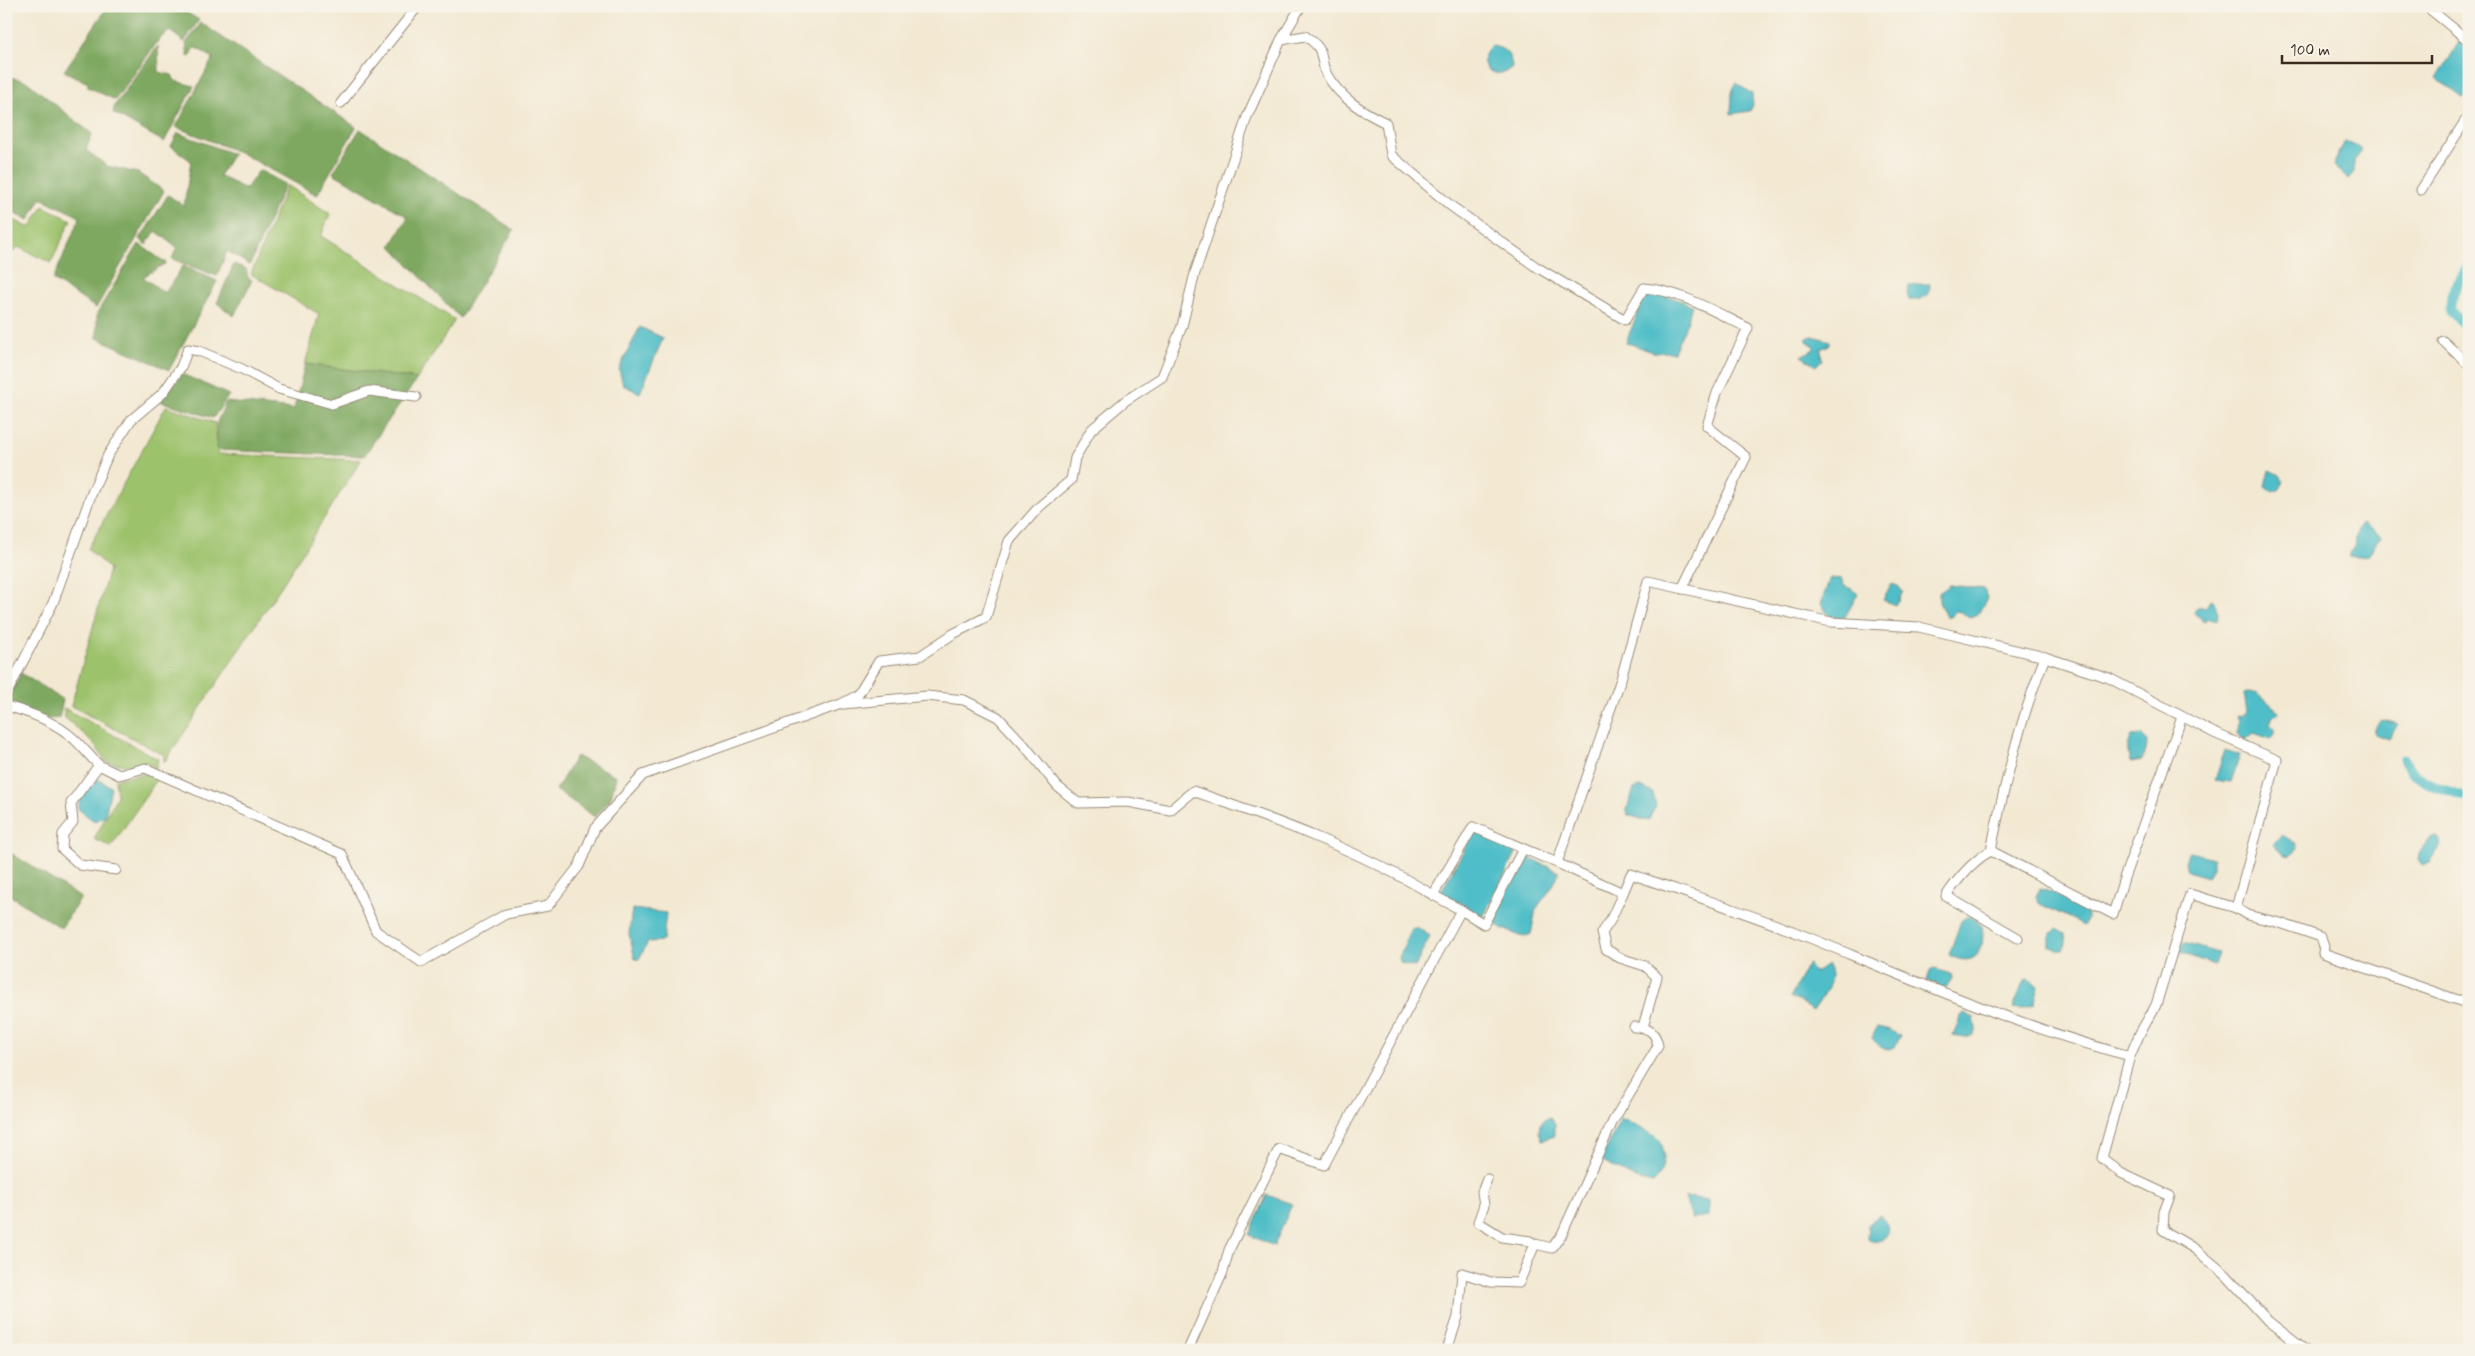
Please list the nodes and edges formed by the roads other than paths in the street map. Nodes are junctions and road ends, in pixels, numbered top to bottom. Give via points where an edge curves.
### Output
1 (418, 6) edge
2 (1301, 6) edge
3 (2426, 6) edge
4 (1281, 40) junction
5 (2469, 41) edge
6 (341, 103) dead end
7 (2469, 115) edge
8 (2421, 190) dead end
9 (2443, 341) dead end
10 (2469, 365) edge
11 (416, 397) dead end
12 (1682, 589) junction
13 (2045, 657) junction
14 (6, 694) edge
15 (841, 704) junction
16 (6, 706) edge
17 (2182, 717) junction
18 (99, 766) junction
19 (1523, 849) junction
20 (1991, 851) junction
21 (1557, 863) junction
22 (116, 870) dead end
23 (1623, 893) junction
24 (1434, 895) junction
25 (2236, 908) junction
26 (1461, 910) junction
27 (2018, 938) dead end
28 (2469, 1004) edge
29 (2130, 1056) junction
30 (1487, 1178) dead end
31 (1535, 1244) junction
32 (1188, 1350) edge
33 (1447, 1350) edge
34 (2305, 1350) edge

1 - 6 street
2 - 4 street
3 - 5 street
4 - 12 street via 1306,36 1318,45 1327,74 1342,95 1386,123 1391,155 1451,206 1535,266 1625,320 1644,288 1662,289 1748,328 1717,393 1707,426 1746,457
4 - 15 street via 1247,117 1195,273 1182,326 1162,377 1125,401 1091,430 1075,458 1071,480 1039,507 1009,541 986,617 920,656 879,661 858,695
7 - 8 street
9 - 10 street
11 - 14 street via 370,391 332,404 280,389 242,369 188,349 181,367 163,393 132,420 108,455 90,495 53,603
12 - 13 street via 1831,622 1919,627
12 - 21 street via 1648,581 1621,679
13 - 17 street via 2109,678
13 - 20 street via 2020,726
15 - 18 street via 643,775 595,828 579,866 548,906 506,914 421,962 376,931 342,854 145,768 119,775
15 - 24 street via 927,696 964,700 998,718 1057,786 1078,803 1128,802 1170,810 1193,791 1322,840 1403,876
16 - 18 street via 25,711 62,730
17 - 20 street via 2113,914
17 - 25 street via 2277,760
18 - 22 street via 71,803 73,822 63,834 62,849 80,865
19 - 21 street
19 - 24 street via 1473,827
19 - 26 street via 1484,924
20 - 27 street via 1956,881 1946,896
21 - 23 street
23 - 29 street via 1631,874 1809,937 2030,1026
23 - 31 street via 1602,933 1606,948 1620,958 1645,966 1657,977 1639,1027 1656,1037 1658,1046 1620,1106 1562,1234 1552,1248
24 - 26 street
25 - 28 street via 2247,915 2321,938 2323,953
25 - 29 street via 2190,894 2156,1005
26 - 32 street via 1324,1165 1279,1149 1229,1250 1223,1272
29 - 34 street via 2102,1158 2121,1173 2170,1196 2164,1212 2163,1230 2226,1275 2268,1321
30 - 31 street via 1478,1222 1502,1236
31 - 33 street via 1518,1283 1491,1282 1462,1274 1458,1317

